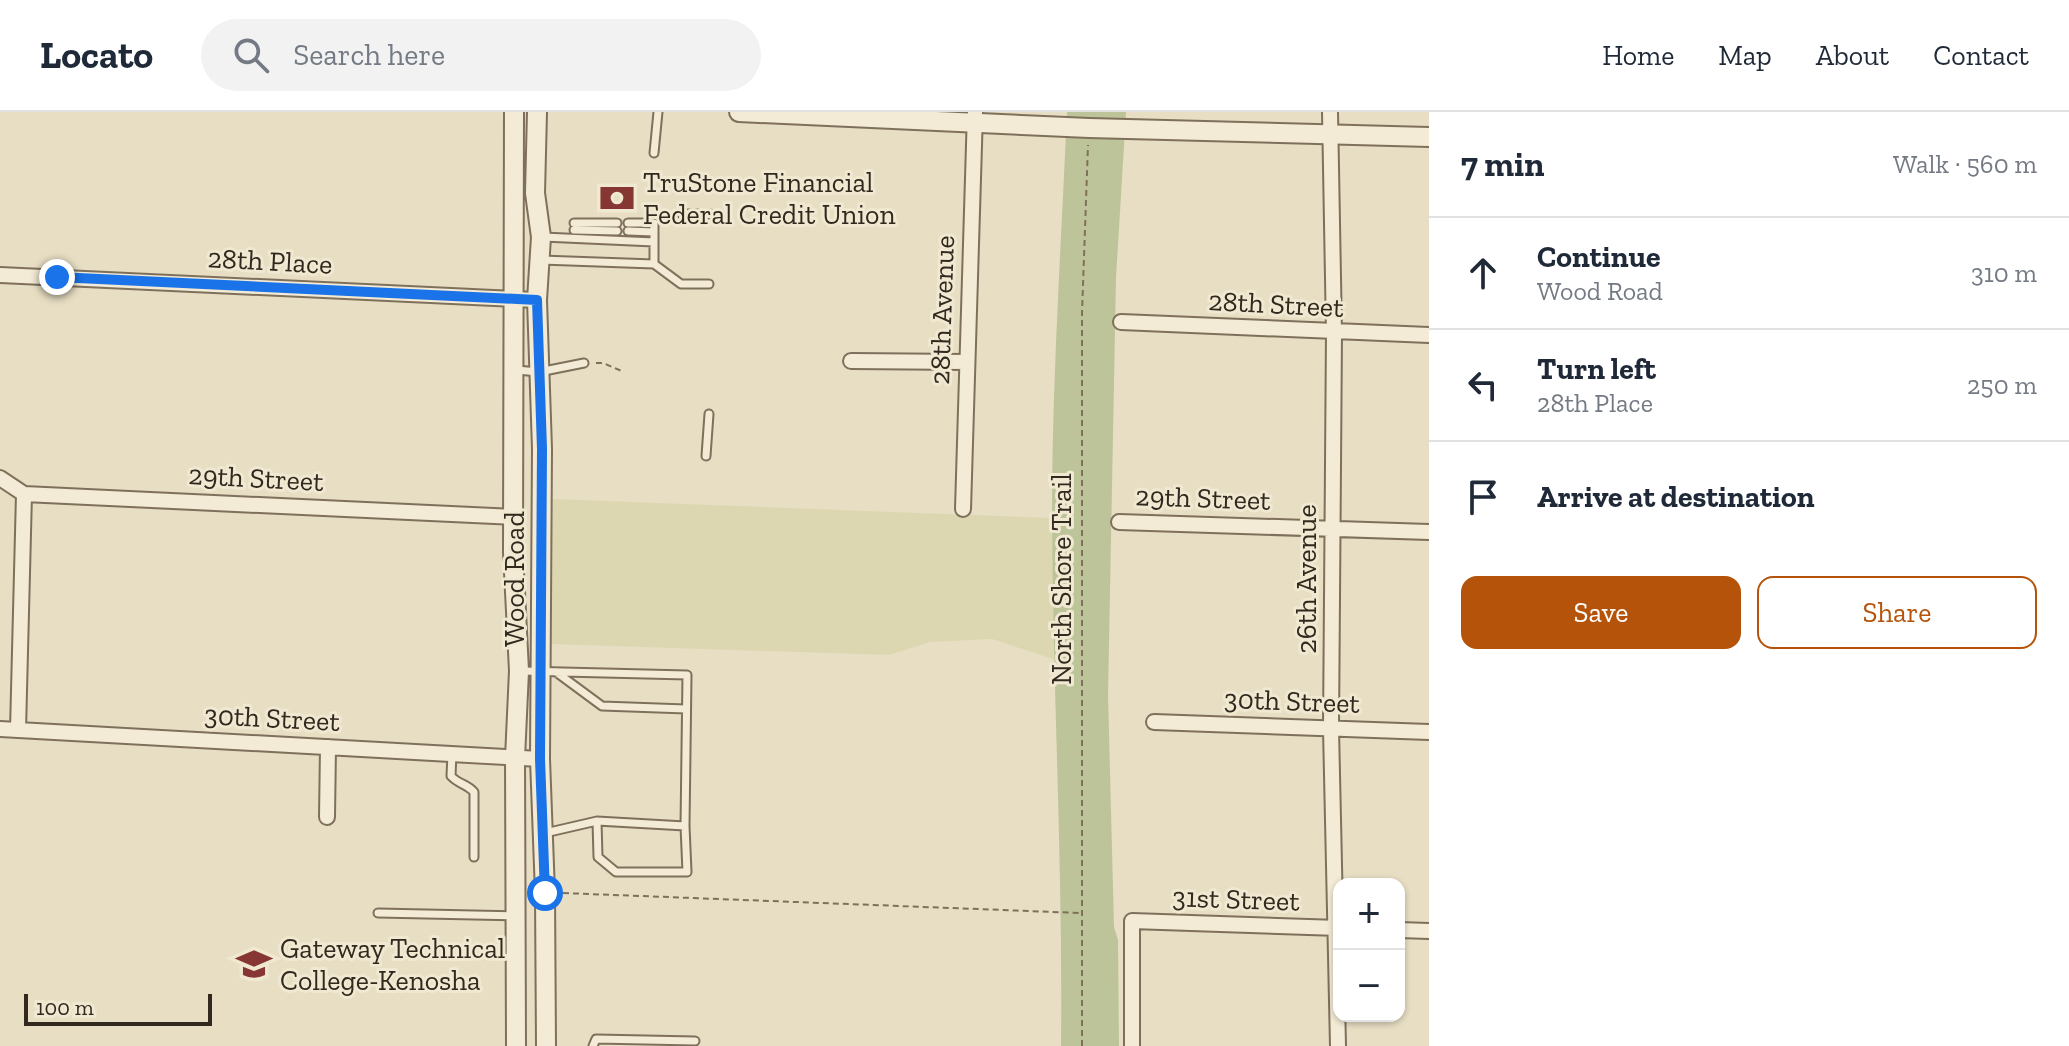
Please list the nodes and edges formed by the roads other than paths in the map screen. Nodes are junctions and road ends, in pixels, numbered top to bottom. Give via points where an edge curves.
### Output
1 (514, 112) edge
2 (537, 112) edge
3 (658, 112) edge
4 (739, 112) edge
5 (1330, 112) edge
6 (974, 117) edge
7 (1330, 134) junction
8 (1429, 137) edge
9 (654, 153) dead end
10 (682, 214) dead end
11 (710, 214) dead end
12 (617, 227) dead end
13 (628, 227) dead end
14 (574, 230) junction
15 (541, 237) junction
16 (654, 242) junction
17 (541, 260) junction
18 (654, 264) junction
19 (0, 275) edge
20 (709, 284) dead end
21 (512, 298) junction
22 (537, 300) junction
23 (1121, 322) dead end
24 (1334, 333) junction
25 (1429, 335) edge
26 (851, 361) dead end
27 (967, 362) junction
28 (584, 363) road end
29 (513, 370) junction
30 (539, 372) junction
31 (709, 414) dead end
32 (706, 456) dead end
33 (0, 478) edge
34 (24, 494) junction
35 (963, 509) dead end
36 (513, 517) junction
37 (1119, 522) dead end
38 (1331, 529) junction
39 (1429, 532) edge
40 (548, 670) junction
41 (519, 671) junction
42 (686, 709) junction
43 (1154, 722) dead end
44 (0, 729) edge
45 (1331, 729) junction
46 (18, 730) junction
47 (1429, 732) edge
48 (328, 747) junction
49 (452, 754) junction
50 (515, 758) junction
51 (540, 759) junction
52 (327, 817) dead end
53 (597, 821) junction
54 (685, 826) junction
55 (543, 834) junction
56 (474, 857) dead end
57 (1336, 878) edge
58 (378, 913) dead end
59 (516, 916) junction
60 (1333, 928) edge
61 (1405, 930) edge
62 (1429, 931) edge
63 (1338, 950) edge
64 (695, 1041) dead end
65 (516, 1046) edge
66 (546, 1046) edge
67 (593, 1046) edge
68 (1132, 1046) edge
69 (1338, 1046) edge

1 - 21 street, Wood Road
2 - 15 street, Wood Road via 535,193
3 - 9 lane
4 - 6 street
5 - 7 street, 26th Avenue
6 - 7 street via 1089,128
6 - 27 street, 28th Avenue
7 - 8 street
7 - 24 street, 26th Avenue
10 - 11 lane
12 - 14 lane
13 - 16 lane via 654,227
14 - 15 lane
14 - 16 lane via 591,241
15 - 17 street, Wood Road
16 - 18 lane
17 - 18 lane
17 - 22 street, Wood Road
18 - 20 lane via 681,284
19 - 21 street, 28th Place
21 - 22 street, 28th Place
21 - 29 street, Wood Road
22 - 30 street, Wood Road
23 - 24 street, 28th Street
24 - 25 street, 28th Street
24 - 38 street, 26th Avenue
26 - 27 street
27 - 35 street, 28th Avenue
28 - 30 lane
29 - 30 lane
29 - 36 street, Wood Road
30 - 40 street, Wood Road
31 - 32 lane
33 - 34 street
34 - 36 street, 29th Street
34 - 46 street
36 - 41 street, Wood Road
37 - 38 street, 29th Street
38 - 39 street, 29th Street
38 - 45 street, 26th Avenue
40 - 41 lane
40 - 42 lane via 602,706
40 - 42 lane via 687,675
40 - 51 street, Wood Road
41 - 50 street, Wood Road
42 - 54 lane
43 - 45 street, 30th Street
44 - 46 street, 30th Street
45 - 47 street, 30th Street
45 - 57 street, 26th Avenue
46 - 48 street, 30th Street
48 - 49 street, 30th Street
48 - 52 street
49 - 50 street, 30th Street
49 - 56 lane via 451,776 474,792
50 - 51 street, 30th Street
50 - 59 street, Wood Road
51 - 55 street, Wood Road
53 - 54 lane
53 - 54 lane via 598,857 616,872 687,872
53 - 55 lane
55 - 66 street, Wood Road
58 - 59 lane
59 - 65 street, Wood Road
60 - 68 street, 31st Street via 1132,921
61 - 62 street
63 - 69 street, 26th Avenue
64 - 67 lane via 596,1039

